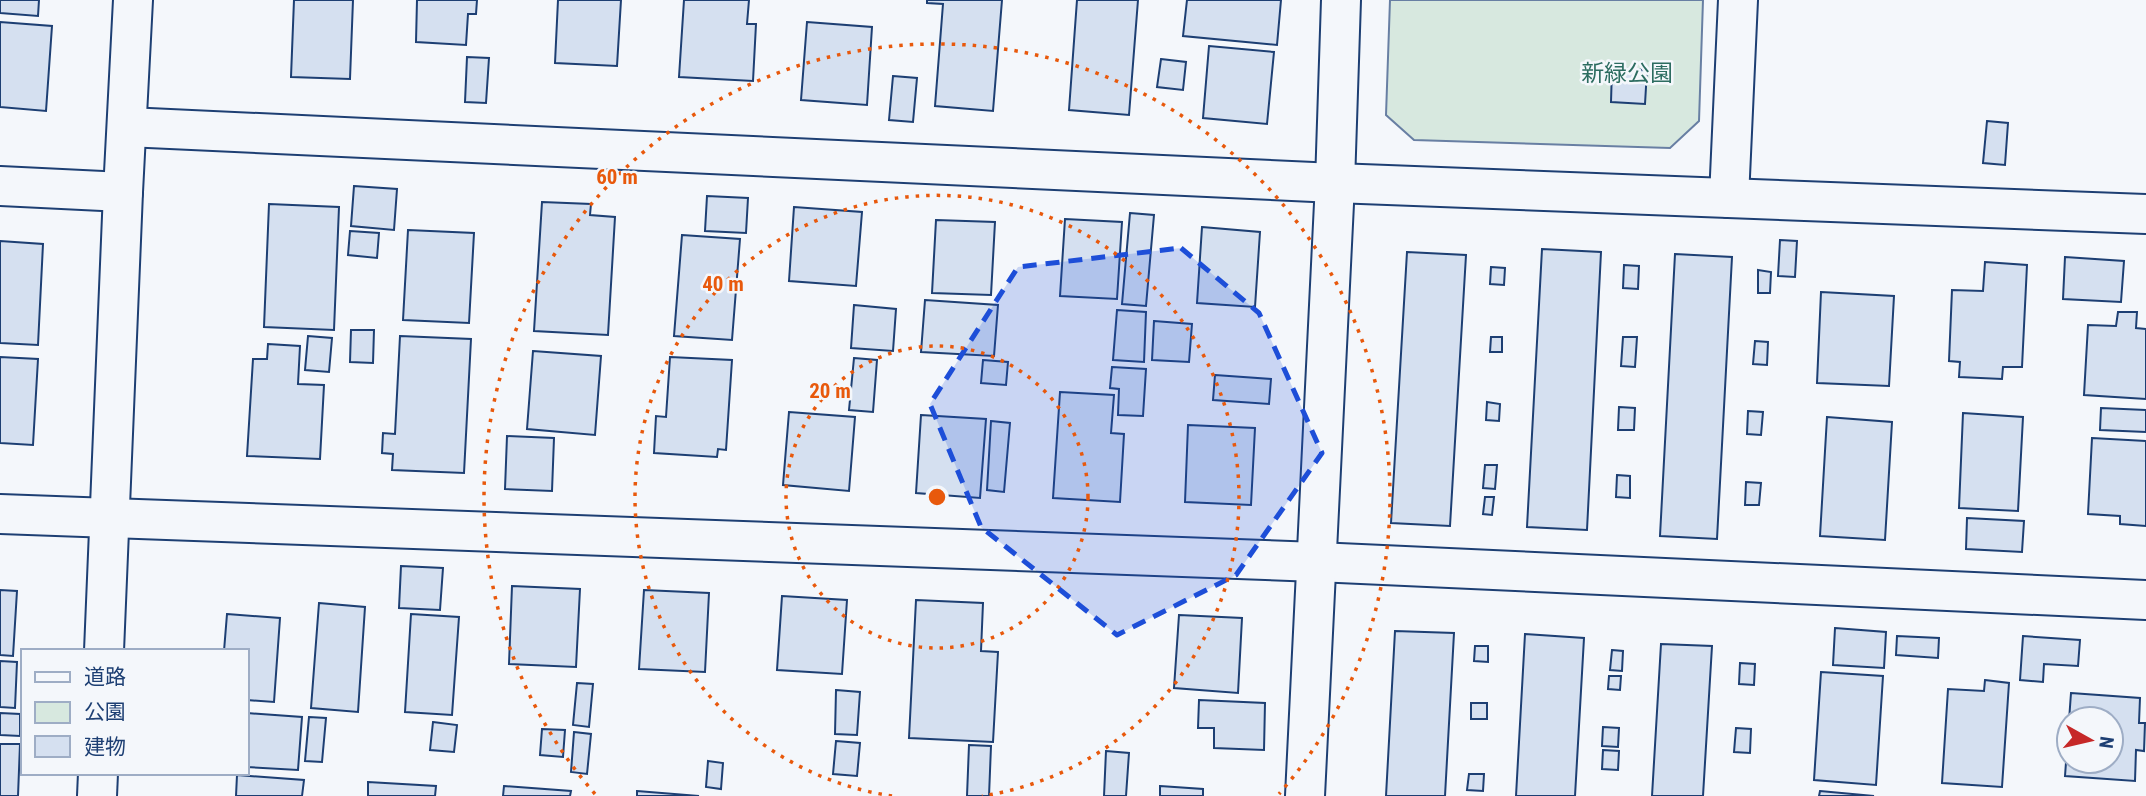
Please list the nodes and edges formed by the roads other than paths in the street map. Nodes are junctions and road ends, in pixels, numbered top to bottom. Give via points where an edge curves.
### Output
1 (133, 0) edge
2 (1341, 0) edge
3 (1738, 0) edge
4 (127, 127) junction
5 (1335, 183) junction
6 (0, 186) edge
7 (123, 192) junction
8 (1729, 198) junction
9 (2146, 214) edge
10 (0, 514) edge
11 (110, 518) junction
12 (1317, 562) junction
13 (2146, 600) edge
14 (104, 649) edge
15 (98, 775) edge
16 (97, 796) edge
17 (1305, 796) edge

1 - 4 street
2 - 5 street
3 - 8 street
4 - 5 street
4 - 7 street
5 - 8 street
5 - 12 street
6 - 7 street
7 - 11 street
8 - 9 street
10 - 11 street
11 - 12 street
11 - 14 street
12 - 13 street
12 - 17 street
15 - 16 street

